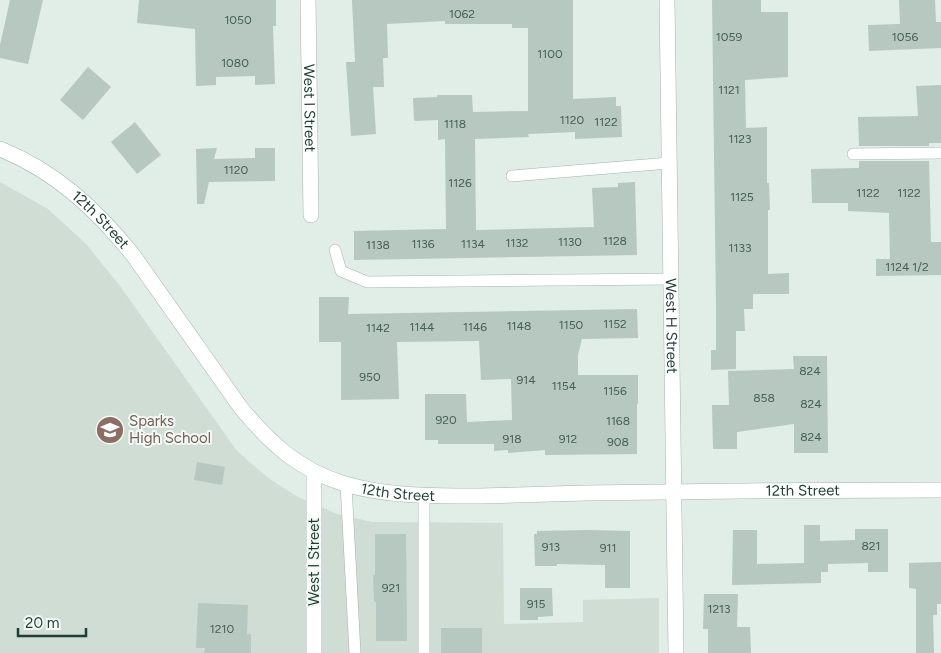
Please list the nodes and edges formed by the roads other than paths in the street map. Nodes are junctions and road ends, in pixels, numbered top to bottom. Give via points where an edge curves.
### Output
1 (308, 0) edge
2 (667, 0) edge
3 (0, 149) edge
4 (941, 153) edge
5 (853, 154) dead end
6 (669, 162) junction
7 (512, 176) dead end
8 (312, 216) dead end
9 (335, 250) dead end
10 (671, 279) junction
11 (314, 472) junction
12 (346, 484) junction
13 (941, 490) edge
14 (674, 492) junction
15 (424, 496) junction
16 (314, 653) edge
17 (355, 653) edge
18 (424, 653) edge
19 (676, 653) edge

1 - 8 street, West I Street
2 - 6 street, West H Street
3 - 11 street, 12th Street via 58,180 103,220 133,255 240,408 287,456
4 - 5 lane
6 - 7 lane
6 - 10 street, West H Street
9 - 10 lane via 342,271 368,282
10 - 14 street, West H Street
11 - 12 street, 12th Street
11 - 16 street, West I Street
12 - 15 street, 12th Street
12 - 17 lane
13 - 14 street, 12th Street
14 - 15 street, 12th Street
14 - 19 street, West H Street
15 - 18 lane

